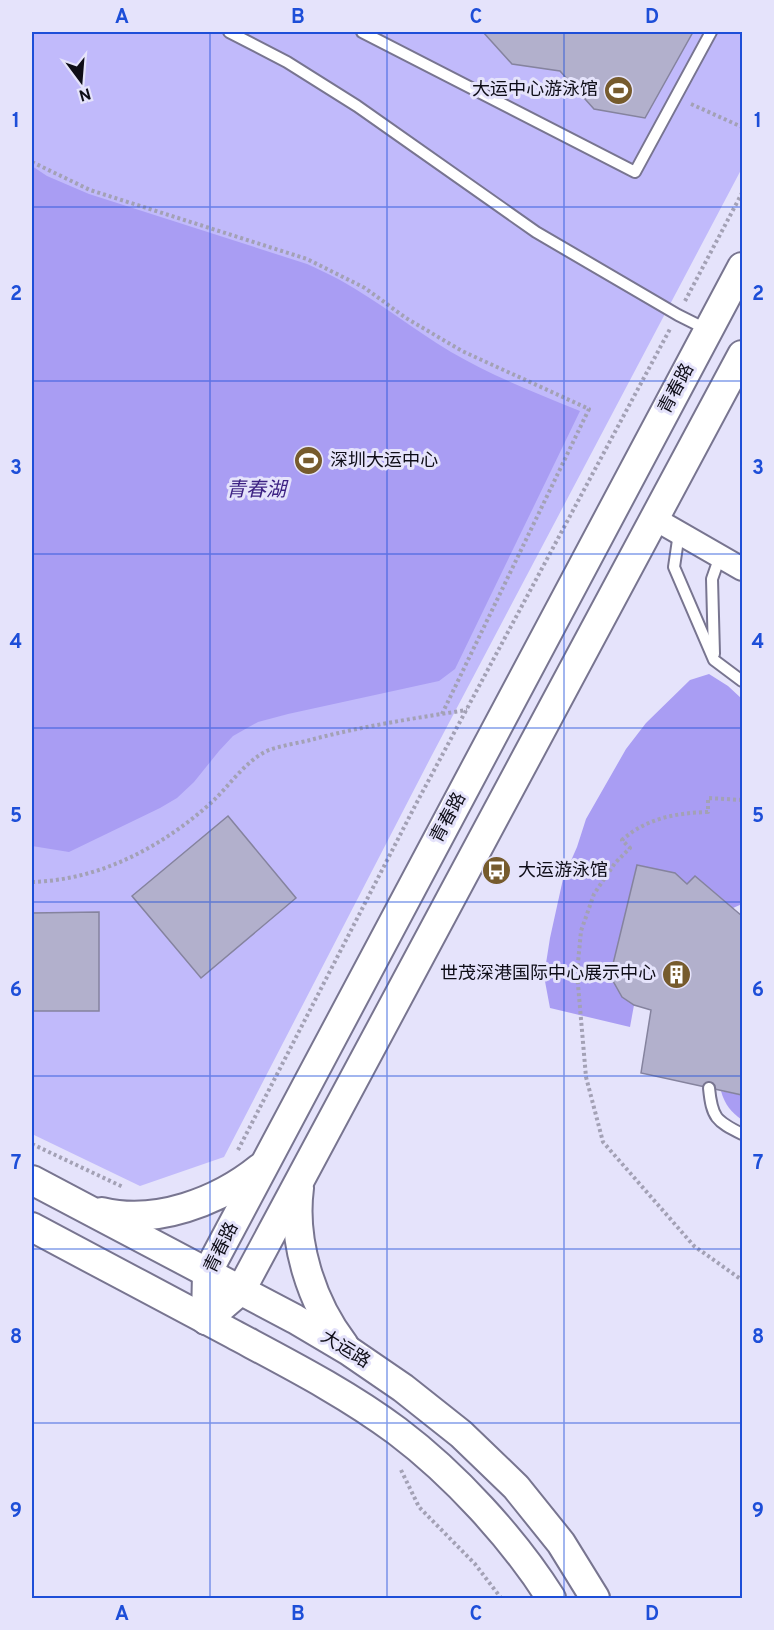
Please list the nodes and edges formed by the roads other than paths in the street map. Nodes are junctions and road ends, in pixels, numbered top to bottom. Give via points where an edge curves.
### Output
1 (229, 32) edge
2 (362, 32) edge
3 (711, 32) edge
4 (742, 267) edge
5 (709, 330) junction
6 (742, 355) edge
7 (667, 526) junction
8 (720, 556) junction
9 (742, 569) edge
10 (714, 660) junction
11 (742, 681) edge
12 (709, 1088) dead end
13 (742, 1134) edge
14 (265, 1163) junction
15 (32, 1180) edge
16 (300, 1180) junction
17 (86, 1209) junction
18 (32, 1227) edge
19 (207, 1273) junction
20 (241, 1290) junction
21 (206, 1320) junction
22 (349, 1351) junction
23 (551, 1599) edge
24 (595, 1599) edge

1 - 5 lane via 287,62 357,106 536,232
2 - 3 lane via 635,172
4 - 5 street, 青春路
5 - 14 street, 青春路
6 - 7 street, 青春路
7 - 8 street
7 - 10 lane via 674,567
7 - 16 street, 青春路
8 - 9 street
8 - 10 lane via 712,579
10 - 11 lane
12 - 13 lane via 711,1110 725,1125
14 - 17 street via 246,1180 219,1194 167,1212 139,1216
14 - 19 street, 青春路
15 - 17 street, 大运路
16 - 20 street, 青春路
16 - 22 street via 298,1225 308,1271 323,1311
17 - 19 street, 大运路
18 - 21 street
19 - 20 street, 大运路
19 - 21 street, 青春路
20 - 21 street, 青春路
20 - 22 street, 大运路
21 - 23 street via 300,1369 398,1432 497,1526
22 - 24 street, 大运路 via 460,1434 516,1486 561,1543

